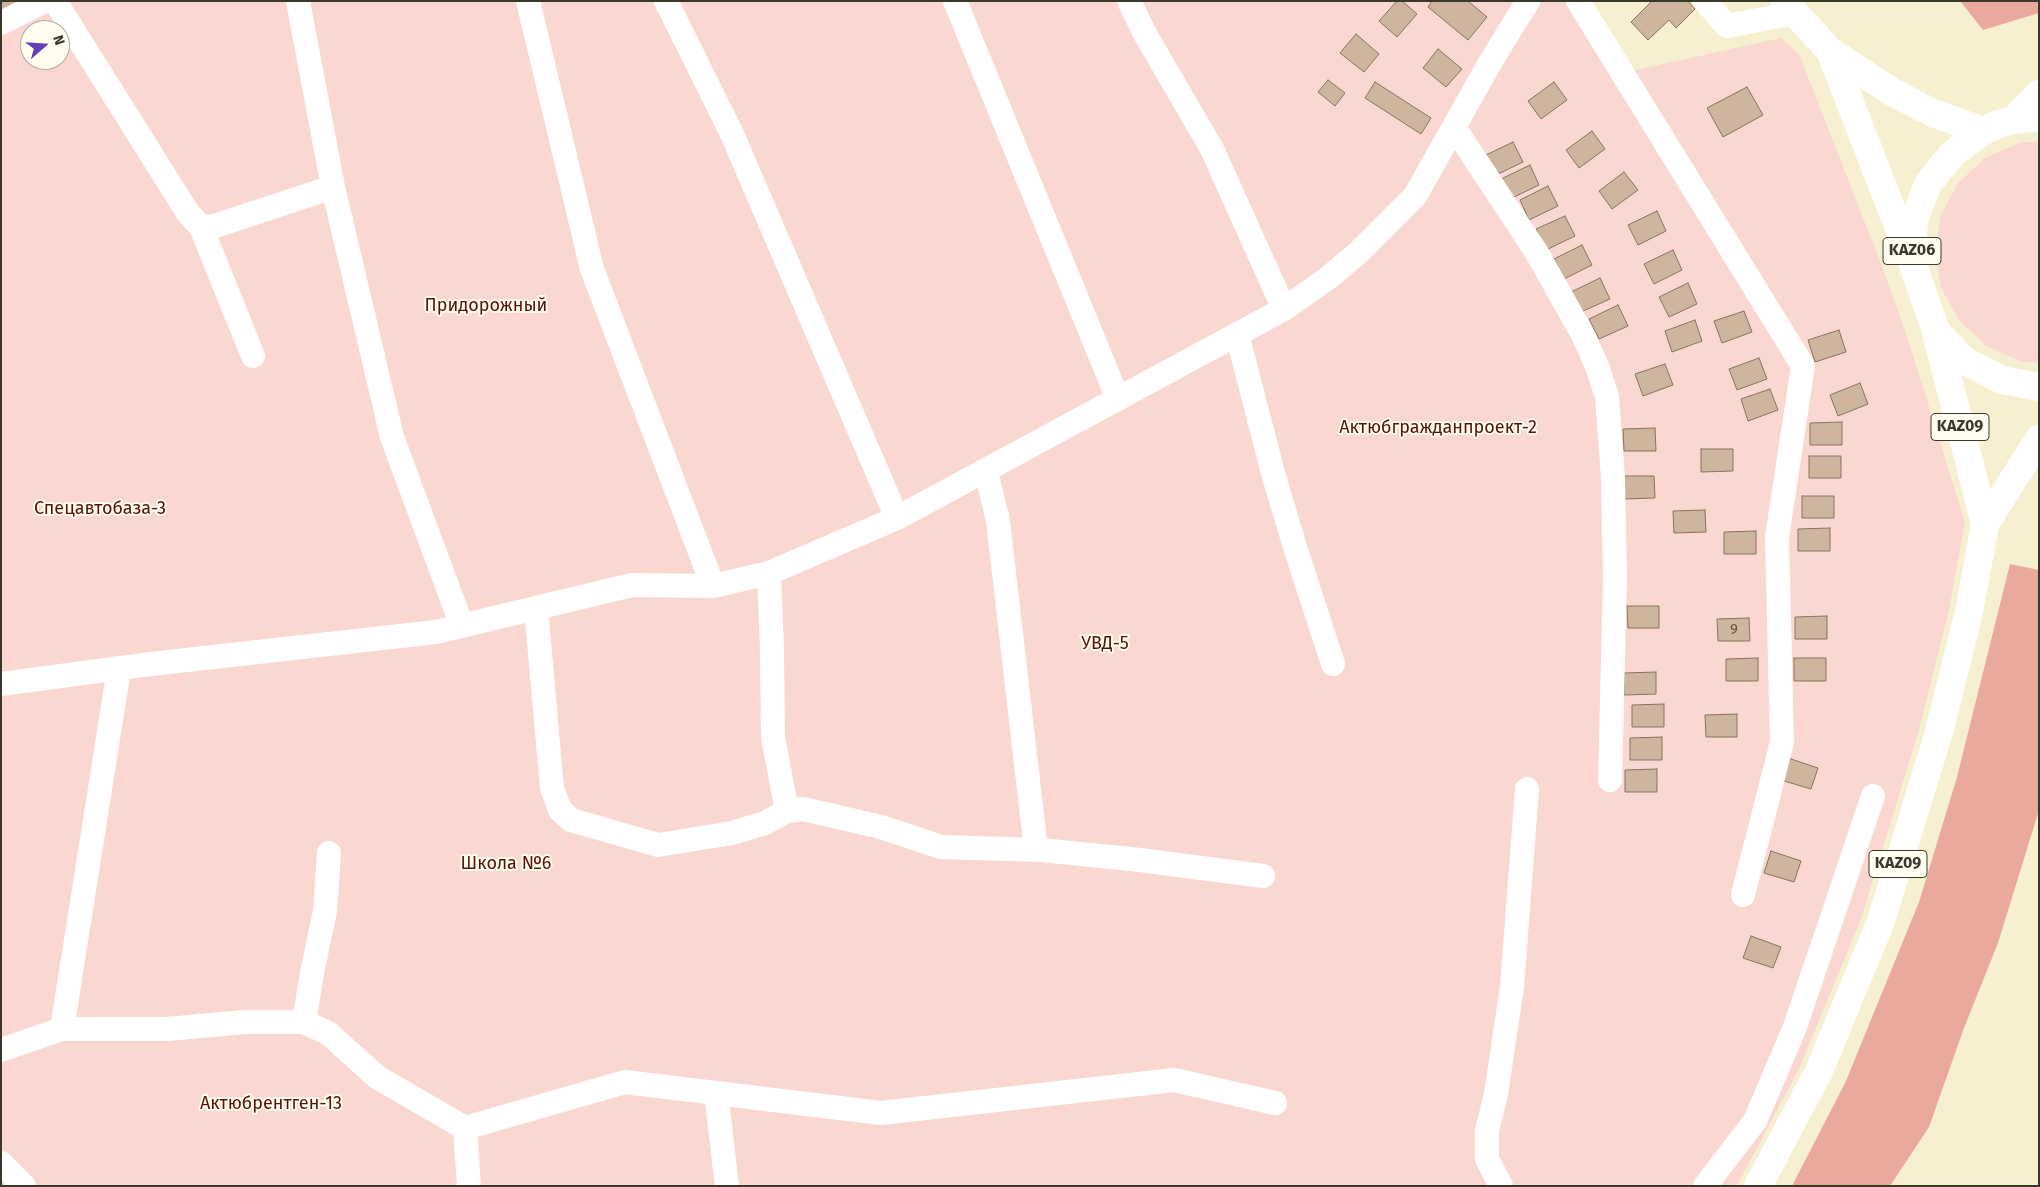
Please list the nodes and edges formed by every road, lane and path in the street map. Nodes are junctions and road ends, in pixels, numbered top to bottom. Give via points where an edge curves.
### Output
1 (45, 1) edge
2 (55, 1) edge
3 (298, 1) edge
4 (528, 1) edge
5 (666, 1) edge
6 (955, 1) edge
7 (1129, 1) edge
8 (1528, 1) edge
9 (1578, 1) edge
10 (1705, 1) edge
11 (1790, 7) edge
12 (1, 23) edge
13 (1830, 51) junction
14 (2039, 94) edge
15 (2026, 119) edge
16 (1454, 127) junction
17 (1983, 131) junction
18 (333, 187) junction
19 (201, 227) junction
20 (1911, 259) junction
21 (1284, 309) junction
22 (1936, 331) junction
23 (1238, 334) junction
24 (253, 356) dead end
25 (2039, 387) edge
26 (1118, 399) junction
27 (2039, 439) edge
28 (986, 470) junction
29 (897, 518) junction
30 (1985, 524) junction
31 (769, 573) junction
32 (713, 586) junction
33 (536, 608) junction
34 (462, 626) junction
35 (1333, 664) dead end
36 (120, 668) junction
37 (1, 684) edge
38 (1610, 780) dead end
39 (1527, 788) dead end
40 (1873, 796) dead end
41 (787, 811) junction
42 (1036, 850) junction
43 (329, 854) dead end
44 (1263, 876) dead end
45 (1743, 895) dead end
46 (304, 1022) junction
47 (62, 1028) junction
48 (1, 1050) edge
49 (716, 1093) junction
50 (1275, 1103) dead end
51 (466, 1128) junction
52 (1, 1163) edge
53 (24, 1186) edge
54 (469, 1186) edge
55 (727, 1186) edge
56 (1501, 1186) edge
57 (1705, 1186) edge
58 (1758, 1186) edge

1 - 12 lane
2 - 19 lane via 188,213
3 - 18 lane
4 - 32 lane via 592,269
5 - 29 lane via 732,134
6 - 26 lane
7 - 21 lane via 1212,149
8 - 16 lane
9 - 45 lane via 1803,366 1777,537 1782,742
10 - 11 lane via 1727,26
11 - 13 main road
13 - 17 main road via 1892,92 1933,114
13 - 20 main road
14 - 15 main road, KАZ06
15 - 17 main road, KАZ06
16 - 21 lane via 1414,196 1360,252
16 - 38 lane via 1537,253 1583,335 1607,398 1615,579
17 - 20 main road, KАZ06 via 1952,154 1928,184 1914,220
18 - 19 lane via 215,226
18 - 34 lane via 392,437
19 - 24 lane
20 - 22 main road, KАZ06
21 - 23 lane
22 - 25 main road, KАZ06 via 1965,360 2002,380
22 - 30 main road, KAZ09
23 - 26 lane
23 - 35 lane via 1273,473
26 - 28 lane
27 - 30 main road, KAZ09
28 - 29 lane
28 - 42 lane via 998,521
29 - 31 lane
30 - 58 main road, KAZ09 via 1969,612 1939,732 1881,921 1818,1071
31 - 32 lane
31 - 41 lane via 773,737
32 - 33 lane via 632,585
33 - 34 lane
33 - 41 lane via 552,788 560,810 571,820 658,845 732,833 765,823
34 - 36 lane via 427,633
36 - 37 lane
36 - 47 lane
39 - 56 lane via 1512,987 1496,1094 1487,1131 1486,1159
40 - 57 lane via 1795,1027 1755,1121
41 - 42 lane via 804,808 881,827 941,847
42 - 44 lane
43 - 46 lane via 325,911
46 - 47 lane via 245,1022 166,1029
46 - 51 lane via 328,1033 377,1077
47 - 48 lane
49 - 50 lane via 881,1113 1174,1080
49 - 51 lane via 624,1082
49 - 55 lane
51 - 54 lane
52 - 53 lane

